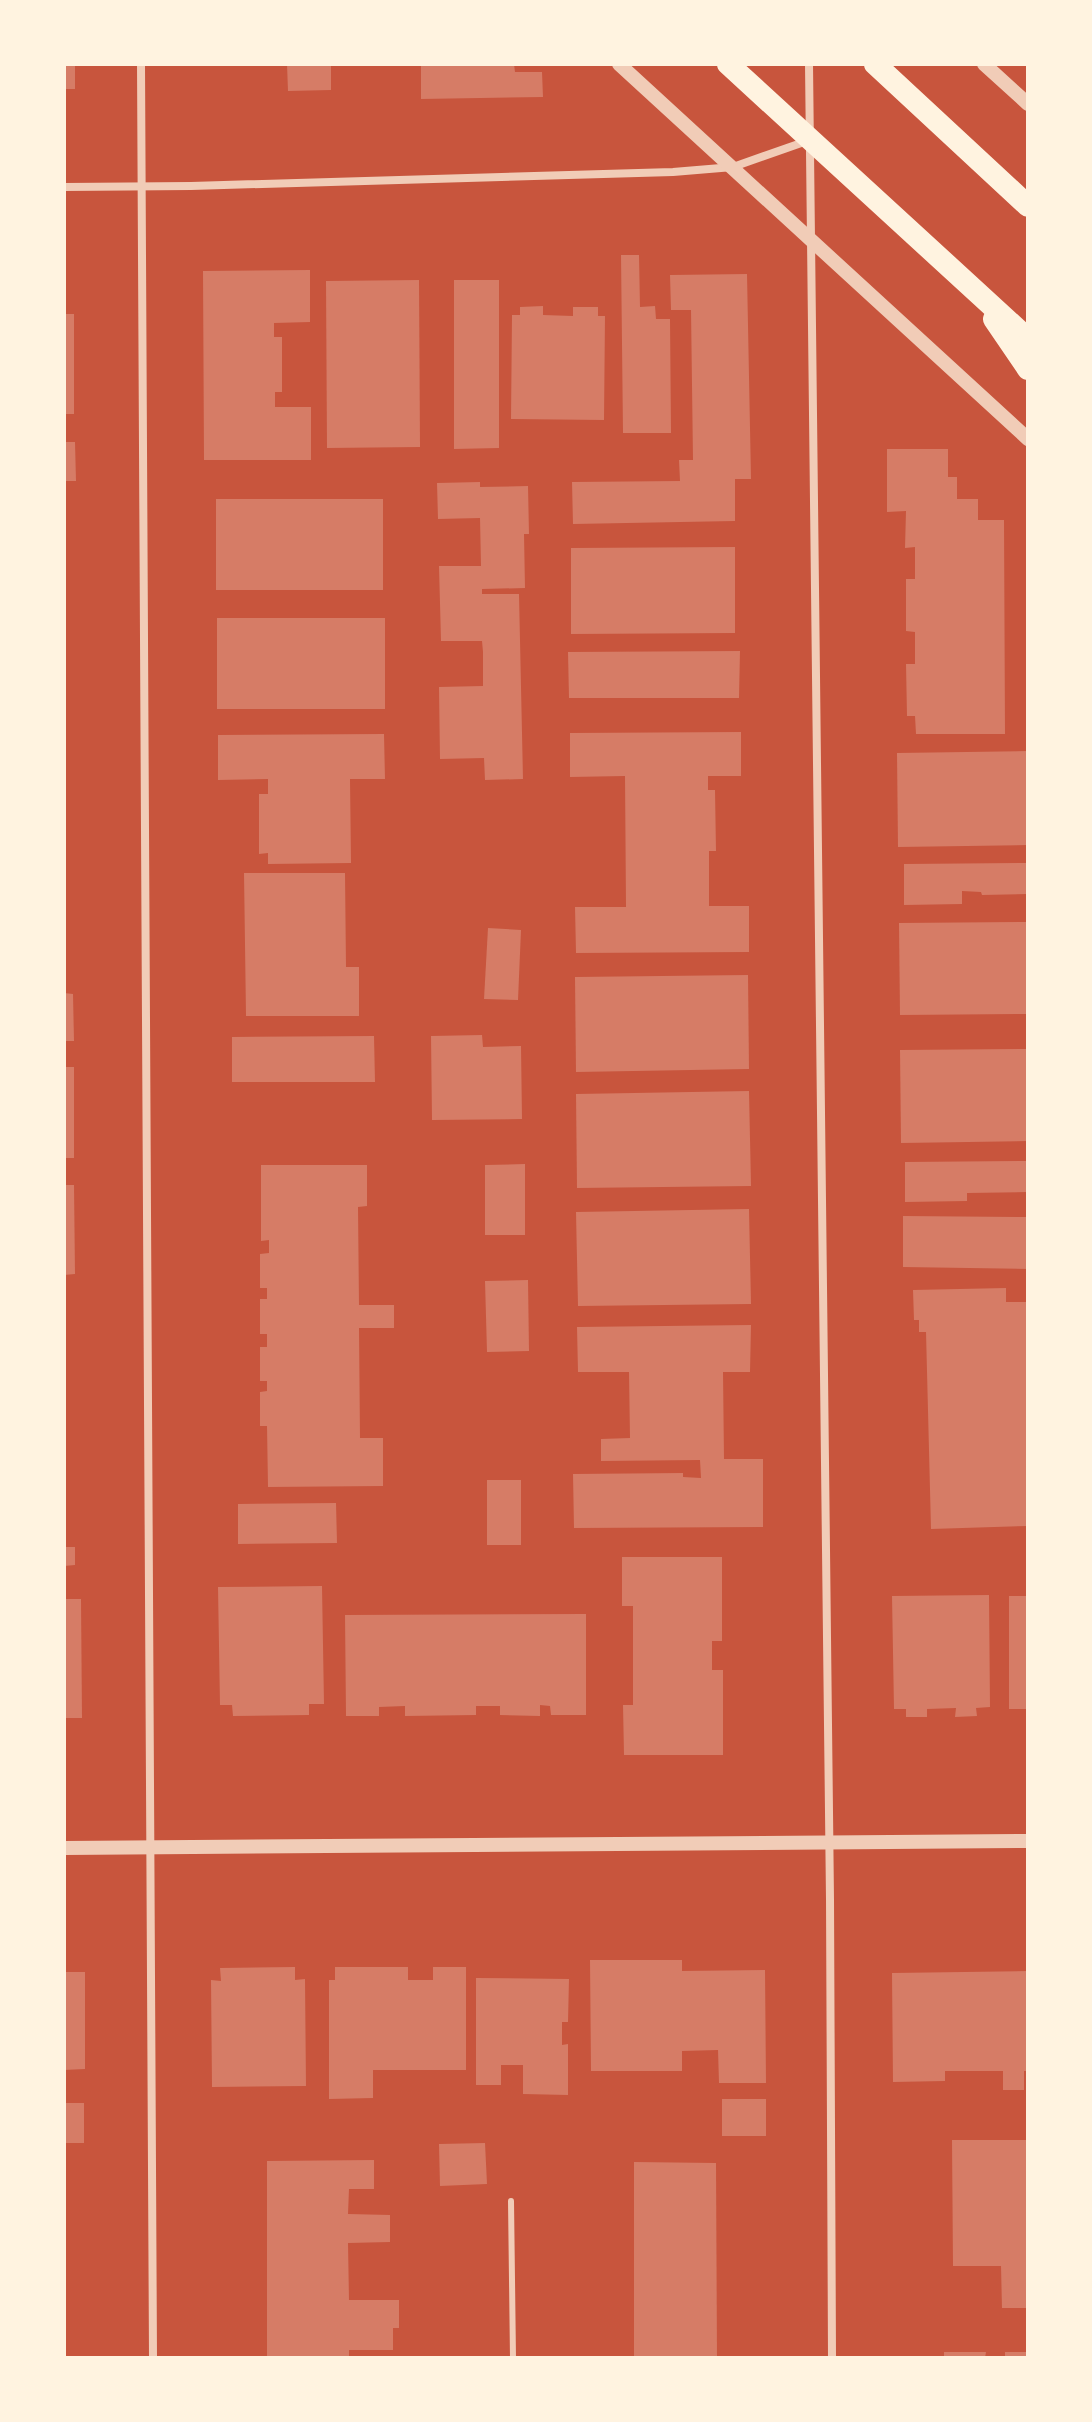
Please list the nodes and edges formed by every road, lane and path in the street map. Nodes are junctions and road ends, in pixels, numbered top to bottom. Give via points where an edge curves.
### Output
1 (141, 64) edge
2 (619, 64) edge
3 (728, 64) edge
4 (809, 64) edge
5 (875, 64) edge
6 (984, 64) edge
7 (1028, 104) edge
8 (810, 140) junction
9 (733, 167) junction
10 (64, 187) edge
11 (140, 187) junction
12 (1028, 206) edge
13 (811, 239) junction
14 (973, 289) junction
15 (1028, 339) edge
16 (1028, 369) edge
17 (1028, 439) edge
18 (1028, 1841) edge
19 (829, 1842) junction
20 (149, 1847) junction
21 (64, 1848) edge
22 (511, 2201) dead end
23 (153, 2358) edge
24 (513, 2358) edge
25 (832, 2358) edge

1 - 11 street
2 - 9 street
3 - 8 highway
4 - 8 street
5 - 12 highway
6 - 7 street
8 - 9 street
8 - 13 street
8 - 14 highway
9 - 11 street
9 - 13 street
10 - 11 street
11 - 20 street
13 - 17 street
13 - 19 street
14 - 15 highway
14 - 16 highway
18 - 19 street
19 - 20 street
19 - 25 street
20 - 21 street
20 - 23 street
22 - 24 lane

